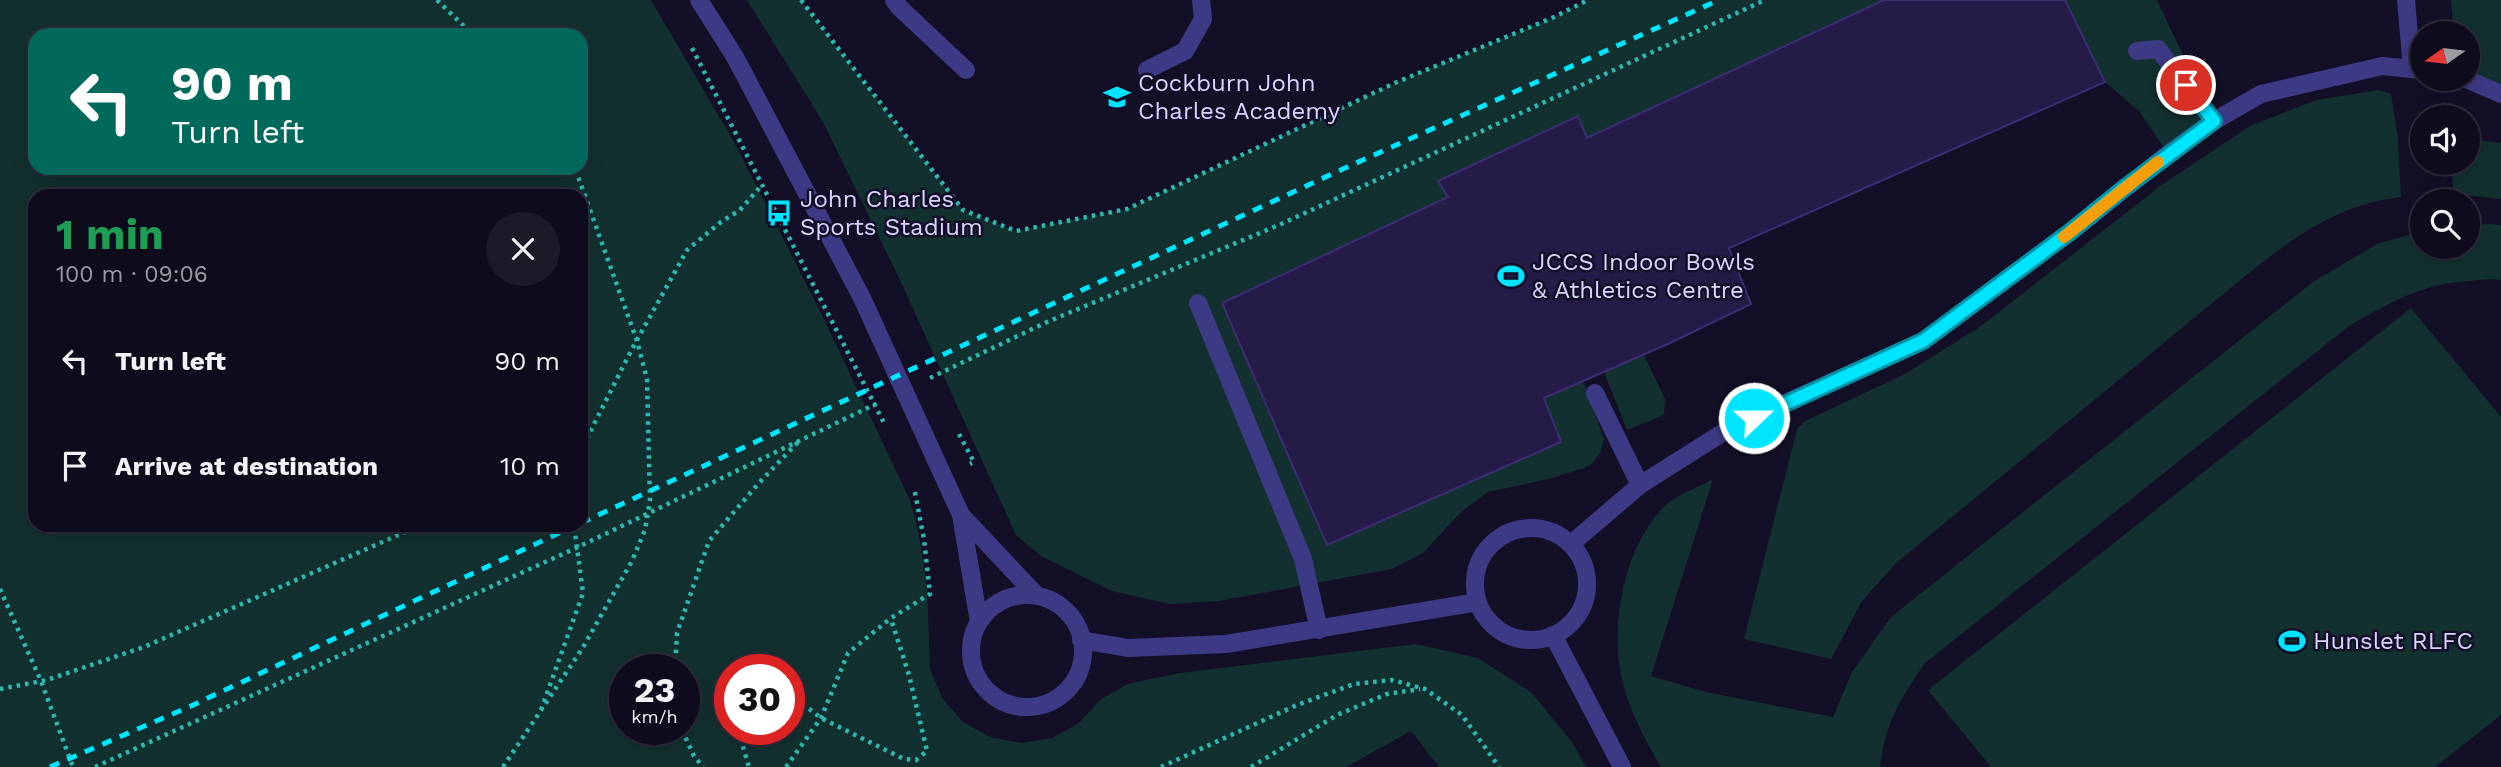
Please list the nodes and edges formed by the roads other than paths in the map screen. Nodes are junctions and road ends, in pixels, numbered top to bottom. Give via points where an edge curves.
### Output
1 (699, 0) edge
2 (894, 0) edge
3 (1201, 0) edge
4 (2406, 0) edge
5 (2410, 25) edge
6 (2137, 51) dead end
7 (2410, 69) edge
8 (966, 70) dead end
9 (1147, 70) dead end
10 (2480, 85) edge
11 (2501, 94) edge
12 (2214, 121) junction
13 (1198, 303) dead end
14 (1595, 393) dead end
15 (1640, 485) junction
16 (961, 515) junction
17 (1571, 544) junction
18 (1037, 596) junction
19 (1478, 602) junction
20 (979, 622) junction
21 (1319, 630) junction
22 (1553, 635) junction
23 (1082, 640) junction
24 (1622, 767) edge

1 - 16 street via 735,57 862,298
2 - 8 street
3 - 9 street via 1203,19 1185,51
4 - 5 street
6 - 12 street via 2158,49
7 - 12 street via 2382,65 2261,94
10 - 11 street
12 - 15 street via 1923,341 1730,428
13 - 21 street via 1303,559
14 - 15 street
15 - 17 street
16 - 18 street
16 - 20 street
17 - 19 street via 1541,528 1509,532 1494,541 1477,569
17 - 22 street via 1586,572 1586,596 1579,613
18 - 20 street via 1004,600
18 - 23 street via 1066,612
19 - 21 street
19 - 22 street via 1491,623 1513,637
20 - 23 street via 972,639 976,674 1000,701 1017,706 1035,707 1067,690 1082,658
21 - 23 street via 1226,644 1128,648
22 - 24 street

